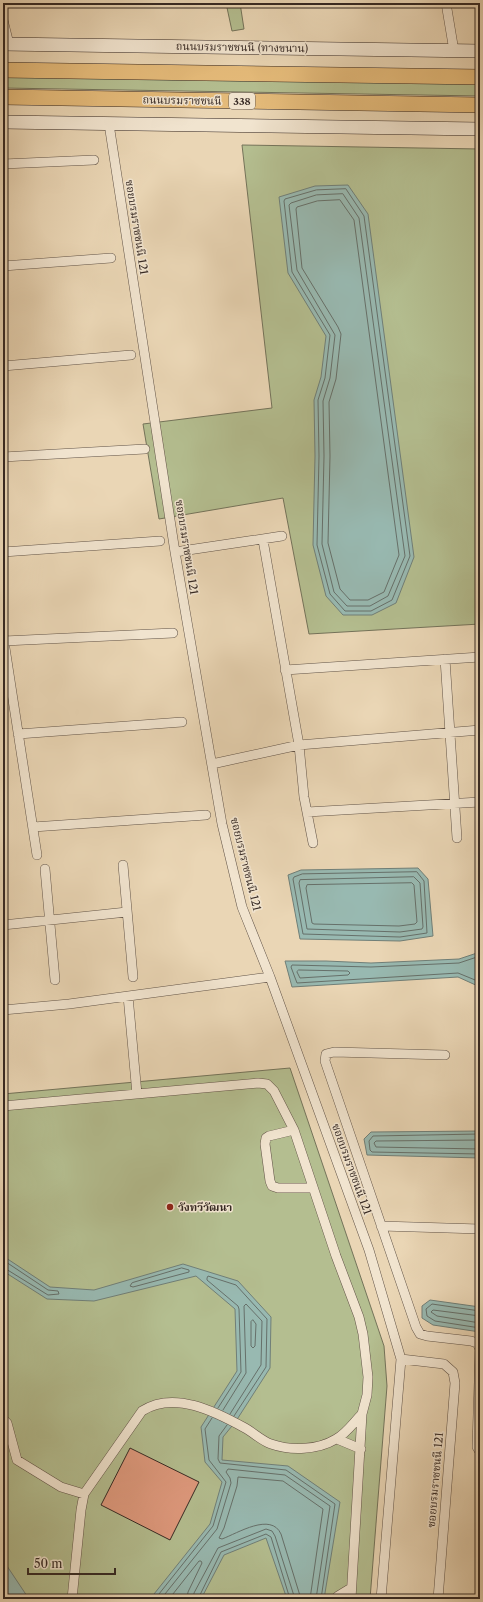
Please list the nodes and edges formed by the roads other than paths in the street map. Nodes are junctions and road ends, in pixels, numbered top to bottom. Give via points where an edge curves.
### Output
1 (446, 3) edge
2 (3, 20) edge
3 (6, 44) edge
4 (454, 51) junction
5 (480, 51) edge
6 (3, 70) edge
7 (480, 77) edge
8 (3, 97) edge
9 (480, 105) edge
10 (3, 122) edge
11 (109, 124) junction
12 (480, 129) edge
13 (94, 160) dead end
14 (3, 164) edge
15 (111, 258) dead end
16 (3, 266) edge
17 (131, 355) dead end
18 (3, 366) edge
19 (145, 449) dead end
20 (3, 457) edge
21 (282, 536) dead end
22 (263, 540) junction
23 (160, 541) dead end
24 (3, 552) edge
25 (175, 552) junction
26 (173, 633) dead end
27 (4, 638) edge
28 (480, 657) edge
29 (445, 659) junction
30 (285, 670) junction
31 (182, 722) dead end
32 (480, 730) edge
33 (450, 732) junction
34 (18, 734) junction
35 (299, 745) junction
36 (212, 764) junction
37 (480, 802) edge
38 (456, 803) junction
39 (307, 812) junction
40 (206, 816) dead end
41 (33, 827) junction
42 (457, 838) dead end
43 (313, 843) dead end
44 (37, 855) dead end
45 (123, 865) dead end
46 (45, 869) dead end
47 (127, 912) junction
48 (49, 921) junction
49 (3, 925) edge
50 (133, 977) dead end
51 (270, 977) junction
52 (55, 980) dead end
53 (128, 996) junction
54 (3, 1010) edge
55 (445, 1056) dead end
56 (137, 1094) junction
57 (3, 1106) edge
58 (294, 1130) junction
59 (313, 1188) junction
60 (381, 1226) junction
61 (480, 1229) edge
62 (401, 1359) junction
63 (362, 1414) junction
64 (3, 1419) edge
65 (337, 1439) junction
66 (361, 1449) junction
67 (480, 1452) edge
68 (84, 1494) junction
69 (351, 1588) junction
70 (72, 1597) edge
71 (336, 1597) edge
72 (351, 1599) edge
73 (380, 1599) edge
74 (438, 1599) edge

1 - 4 street
2 - 3 street
3 - 4 main road, ถนนบรมราชชนนี (ทางขนาน)
4 - 5 main road, ถนนบรมราชชนนี (ทางขนาน)
6 - 7 highway
8 - 9 highway, ถนนบรมราชชนนี / 338
10 - 11 main road
11 - 12 main road
11 - 25 street, ซอยบรมราชชนนี 121
13 - 14 street
15 - 16 street
17 - 18 street
19 - 20 street
21 - 22 street
22 - 25 street
22 - 30 street
23 - 24 street
25 - 36 street, ซอยบรมราชชนนี 121
26 - 27 street
27 - 34 street
28 - 29 street
29 - 30 street
29 - 33 street
30 - 35 street
31 - 34 street
32 - 33 street
33 - 35 street
33 - 38 street
34 - 41 street
35 - 36 street
35 - 39 street
36 - 51 street, ซอยบรมราชชนนี 121 via 222,824 242,906
37 - 38 street
38 - 39 street
38 - 42 street
39 - 43 street
40 - 41 street
41 - 44 street
45 - 47 street
46 - 48 street
47 - 48 street
47 - 50 street
48 - 49 street
48 - 52 street
51 - 53 street
51 - 62 street, ซอยบรมราชชนนี 121 via 369,1250
53 - 54 street
53 - 56 street
55 - 60 street via 334,1052 326,1054 325,1061
56 - 57 street
56 - 58 street via 267,1084 274,1091
58 - 59 street
58 - 59 street via 266,1138 270,1181 272,1186 278,1188
59 - 63 street via 363,1334 368,1378
60 - 61 street
60 - 67 street via 420,1334 471,1341 477,1343 480,1349 477,1447
62 - 73 street
62 - 74 street, ซอยบรมราชชนนี 121 via 444,1364 453,1372 455,1383
63 - 65 street
63 - 66 street
64 - 68 street via 7,1422 17,1460 61,1487
65 - 66 street
65 - 68 street via 303,1449 286,1448 270,1444 245,1428 181,1402 150,1406 142,1411
66 - 69 street
68 - 70 street
69 - 71 street
69 - 72 street

